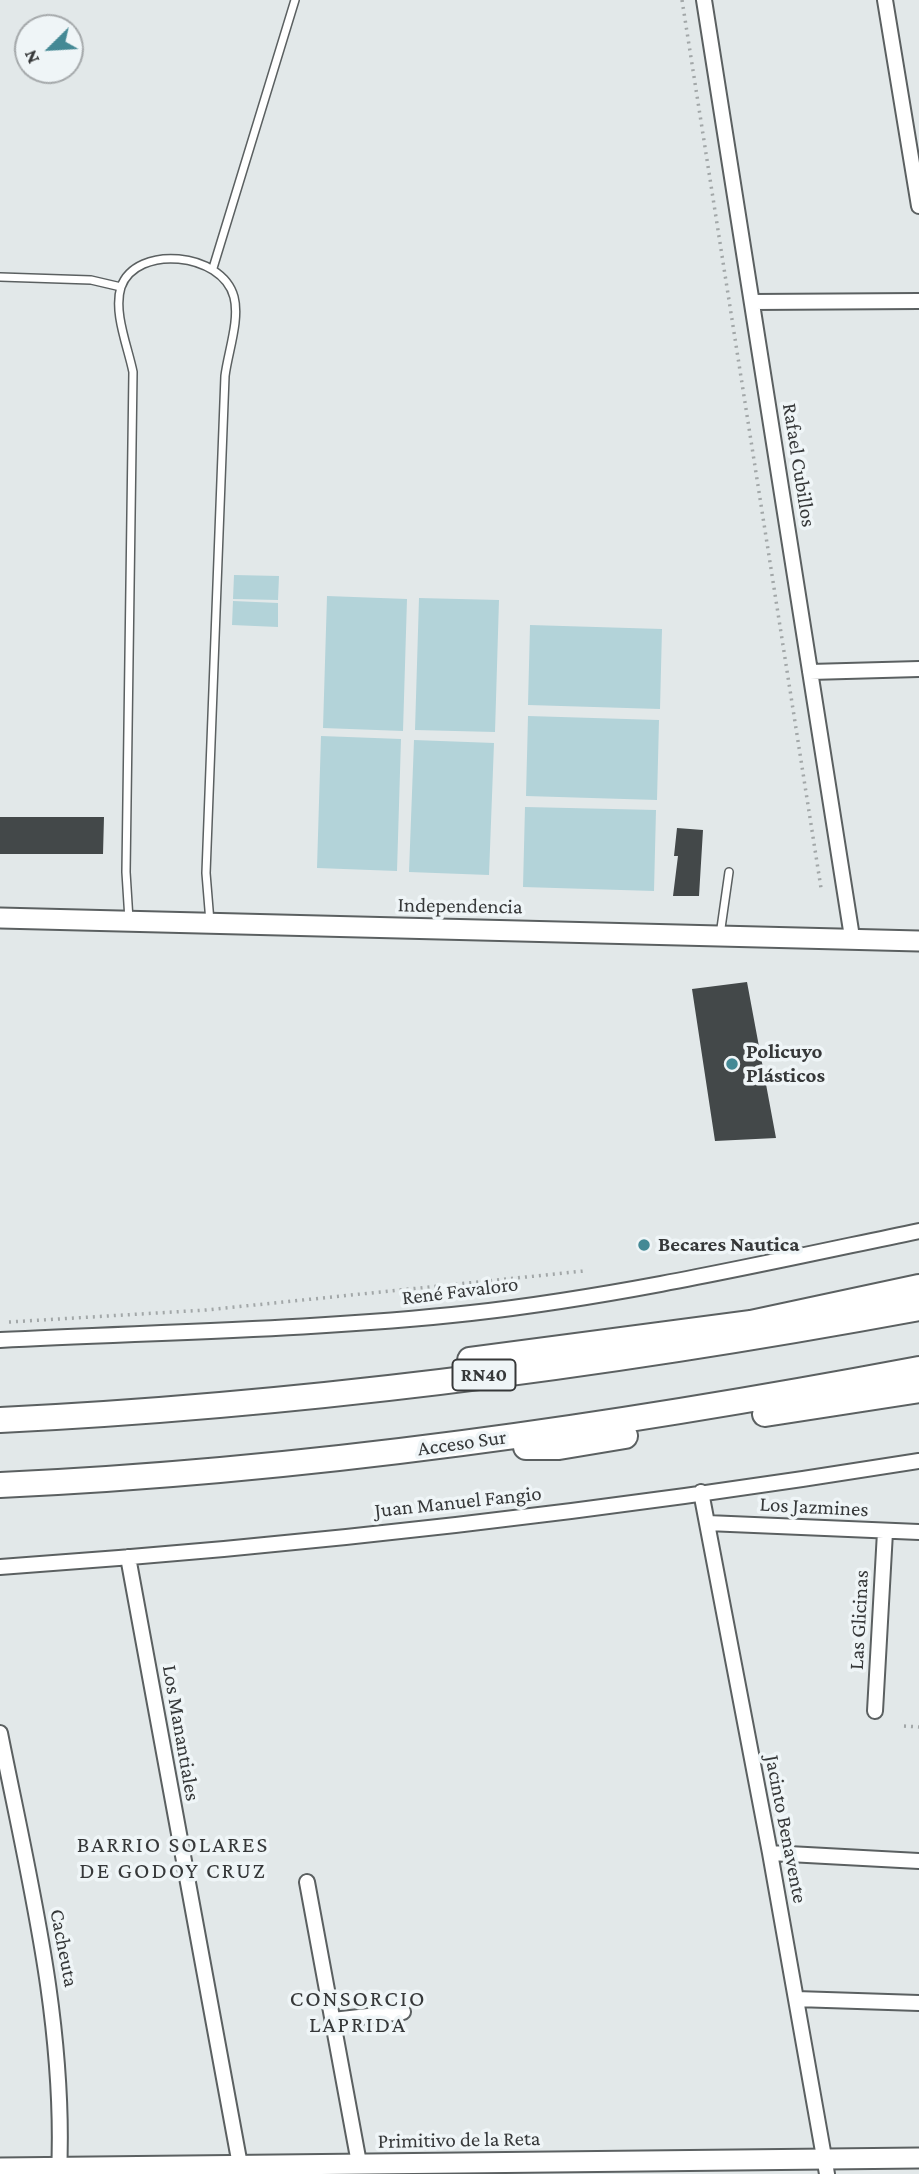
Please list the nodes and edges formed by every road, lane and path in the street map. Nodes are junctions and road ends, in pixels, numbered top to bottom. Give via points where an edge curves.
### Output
1 (295, 0) edge
2 (682, 0) edge
3 (704, 0) edge
4 (885, 0) edge
5 (919, 206) edge
6 (213, 268) junction
7 (0, 277) edge
8 (121, 287) junction
9 (919, 300) edge
10 (752, 302) junction
11 (919, 669) edge
12 (810, 672) junction
13 (729, 872) dead end
14 (821, 888) dead end
15 (0, 918) edge
16 (129, 920) junction
17 (210, 922) junction
18 (719, 935) junction
19 (852, 937) junction
20 (919, 940) edge
21 (919, 1231) edge
22 (584, 1271) dead end
23 (919, 1287) edge
24 (919, 1308) edge
25 (0, 1323) edge
26 (0, 1340) edge
27 (919, 1369) edge
28 (919, 1390) edge
29 (46, 1418) junction
30 (0, 1420) edge
31 (452, 1446) junction
32 (919, 1461) edge
33 (0, 1485) edge
34 (701, 1492) junction
35 (707, 1523) junction
36 (885, 1532) junction
37 (919, 1532) edge
38 (128, 1558) junction
39 (0, 1567) edge
40 (875, 1711) dead end
41 (904, 1726) dead end
42 (919, 1727) edge
43 (0, 1733) edge
44 (770, 1853) junction
45 (919, 1861) edge
46 (307, 1882) dead end
47 (796, 1999) junction
48 (919, 2003) edge
49 (403, 2012) dead end
50 (334, 2020) junction
51 (919, 2158) edge
52 (359, 2163) junction
53 (240, 2165) junction
54 (651, 2167) edge
55 (826, 2167) edge
56 (0, 2168) edge
57 (425, 2168) edge
58 (59, 2170) edge

1 - 6 lane
2 - 14 path
3 - 10 street, Rafael Cubillos
4 - 5 street
6 - 8 lane via 176,258 152,262 133,272
6 - 17 lane via 234,295 236,314 225,376 206,873
7 - 8 lane via 91,280
8 - 16 lane via 120,313 133,372
9 - 10 street
10 - 12 street, Rafael Cubillos
11 - 12 street
12 - 19 street, Rafael Cubillos
13 - 18 lane
15 - 16 street, Independencia
16 - 17 street, Independencia
17 - 18 street, Independencia
18 - 19 street, Independencia
19 - 20 street, Independencia
21 - 26 street, René Favaloro via 655,1286 472,1312 305,1328
22 - 25 path via 206,1310
23 - 29 highway via 751,1323 220,1390
24 - 29 highway, RN40 via 603,1361 179,1411
27 - 31 highway, Acceso Sur via 772,1397
28 - 31 highway via 559,1447
29 - 30 highway, RN40
31 - 33 highway, Acceso Sur via 134,1478
32 - 34 street, Juan Manuel Fangio
34 - 35 street, Jacinto Benavente
34 - 38 street, Juan Manuel Fangio
35 - 36 street, Los Jazmines
35 - 44 street, Jacinto Benavente
36 - 37 street, Los Jazmines
36 - 40 street, Las Glicinas
38 - 39 street, Juan Manuel Fangio
38 - 53 street, Los Manantiales
41 - 42 path
43 - 58 street, Cacheuta via 54,2012
44 - 45 street
44 - 47 street, Jacinto Benavente
46 - 50 street
47 - 48 street
47 - 55 street, Jacinto Benavente
49 - 50 street
50 - 52 street
51 - 55 street, Primitivo de la Reta
52 - 53 street, Primitivo de la Reta
52 - 57 street, Primitivo de la Reta
53 - 58 street, Primitivo de la Reta
54 - 55 street, Primitivo de la Reta
54 - 57 street, Primitivo de la Reta
56 - 58 street, Primitivo de la Reta

